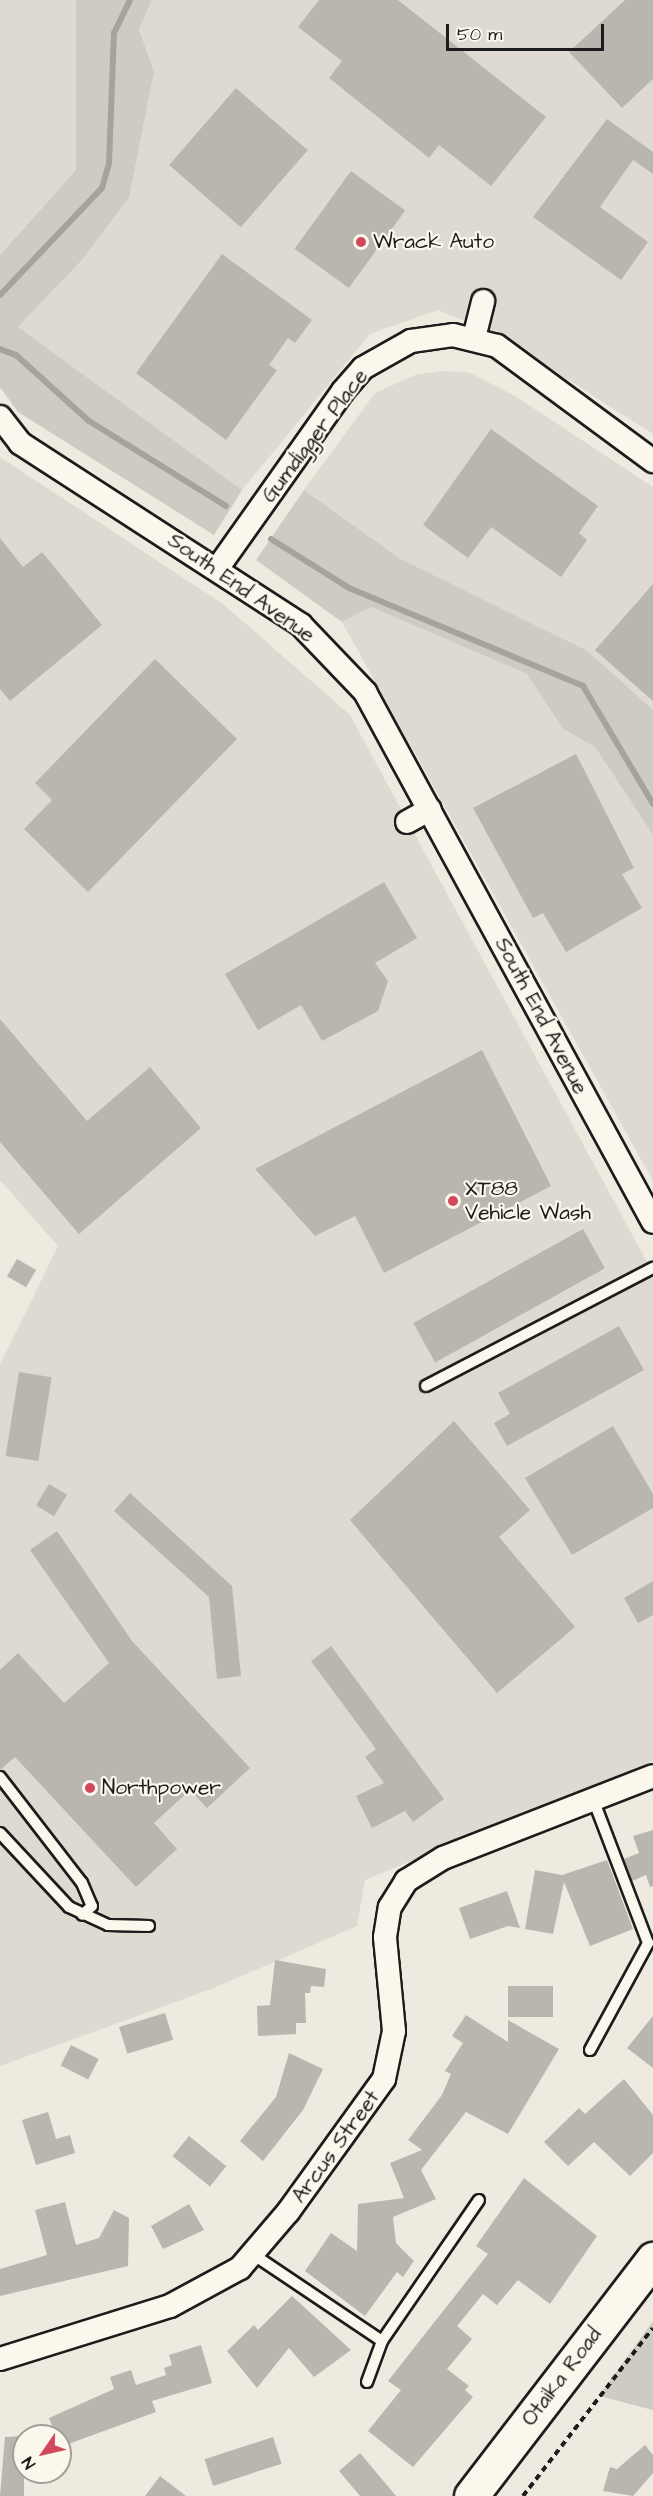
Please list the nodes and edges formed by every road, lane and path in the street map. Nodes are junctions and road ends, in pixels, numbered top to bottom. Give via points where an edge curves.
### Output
1 (483, 301) dead end
2 (474, 338) junction
3 (0, 417) edge
4 (653, 461) edge
5 (217, 569) junction
6 (430, 809) junction
7 (407, 822) dead end
8 (653, 1222) edge
9 (653, 1268) edge
10 (426, 1386) dead end
11 (653, 1776) edge
12 (0, 1777) edge
13 (594, 1799) junction
14 (0, 1833) edge
15 (82, 1915) junction
16 (150, 1926) dead end
17 (590, 2050) dead end
18 (479, 2200) dead end
19 (254, 2255) junction
20 (653, 2259) edge
21 (653, 2285) edge
22 (653, 2328) edge
23 (382, 2341) junction
24 (0, 2359) edge
25 (367, 2382) dead end
26 (471, 2496) edge
27 (492, 2496) edge
28 (523, 2496) edge

1 - 2 street
2 - 4 street, Gumdigger Place via 518,357
2 - 5 street, Gumdigger Place via 411,341 363,368
3 - 5 street, South End Avenue via 20,443
5 - 6 street, South End Avenue via 301,625 339,659 365,692
6 - 7 street
6 - 8 street, South End Avenue
9 - 10 lane
11 - 13 street, Arcus Street
12 - 15 lane via 82,1883 92,1906
13 - 17 lane via 648,1943
13 - 19 street, Arcus Street via 443,1858 397,1893 385,1936 394,2031 384,2079
14 - 15 lane via 54,1893
15 - 16 lane via 108,1925
18 - 23 lane
19 - 23 lane
19 - 24 street, Arcus Street via 196,2296
20 - 26 highway, Otaika Road
21 - 27 highway, Otaika Road
22 - 28 path
23 - 25 lane

